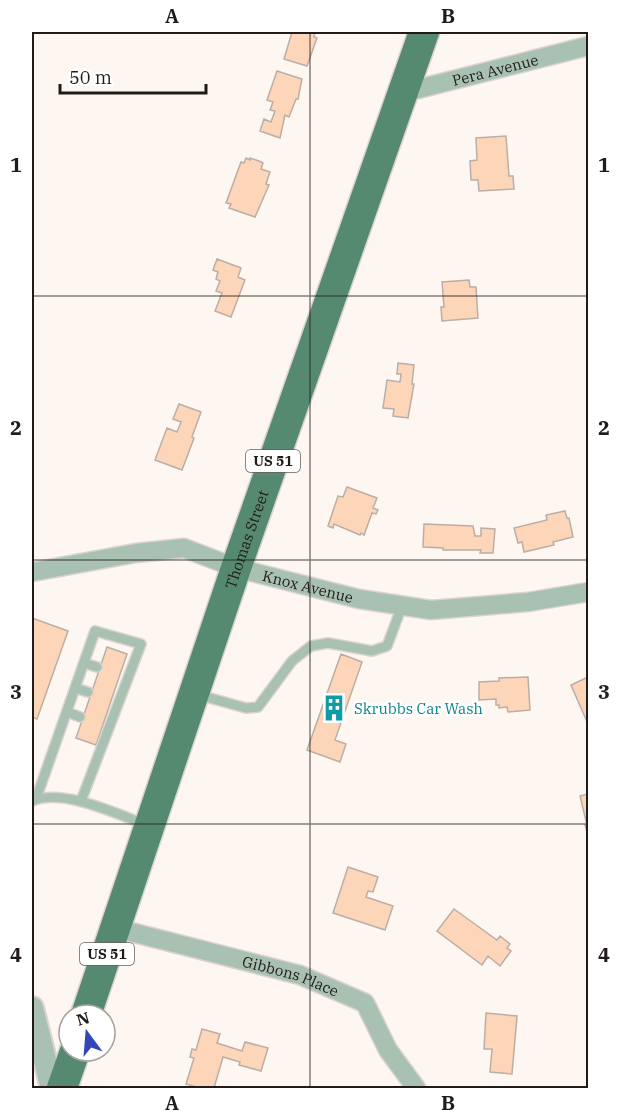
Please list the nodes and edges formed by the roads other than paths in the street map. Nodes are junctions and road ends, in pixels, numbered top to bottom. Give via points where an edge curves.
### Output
1 (424, 32) edge
2 (588, 46) edge
3 (402, 93) junction
4 (236, 568) junction
5 (32, 572) edge
6 (588, 592) edge
7 (402, 606) junction
8 (84, 663) junction
9 (97, 667) dead end
10 (118, 674) dead end
11 (128, 677) junction
12 (75, 688) junction
13 (88, 692) dead end
14 (194, 693) junction
15 (109, 698) dead end
16 (119, 701) junction
17 (67, 712) junction
18 (80, 717) dead end
19 (34, 800) edge
20 (81, 801) junction
21 (149, 826) junction
22 (115, 928) junction
23 (90, 1003) edge
24 (32, 1008) edge
25 (71, 1063) edge
26 (52, 1089) edge
27 (62, 1089) edge
28 (416, 1089) edge

1 - 3 highway, Thomas Street / US 51
2 - 3 street, Pera Avenue
3 - 4 highway, Thomas Street / US 51
4 - 5 street, Knox Avenue via 184,548
4 - 7 street, Knox Avenue via 359,600
4 - 14 highway, Thomas Street / US 51
6 - 7 street, Knox Avenue via 528,602 431,610
7 - 14 lane via 387,646 372,651 328,644 311,646 292,661 258,707 246,708
8 - 9 lane
8 - 11 lane via 95,631 141,644
8 - 12 lane
10 - 11 lane
11 - 16 lane
12 - 13 lane
12 - 17 lane
14 - 21 highway, Thomas Street / US 51
15 - 16 lane
16 - 20 lane via 105,724
17 - 18 lane
17 - 19 lane
19 - 20 lane
20 - 21 lane
21 - 22 highway, Thomas Street / US 51
22 - 23 highway, Thomas Street / US 51
22 - 28 street, Gibbons Place via 300,975 365,1003 388,1050
24 - 26 street
25 - 27 highway

